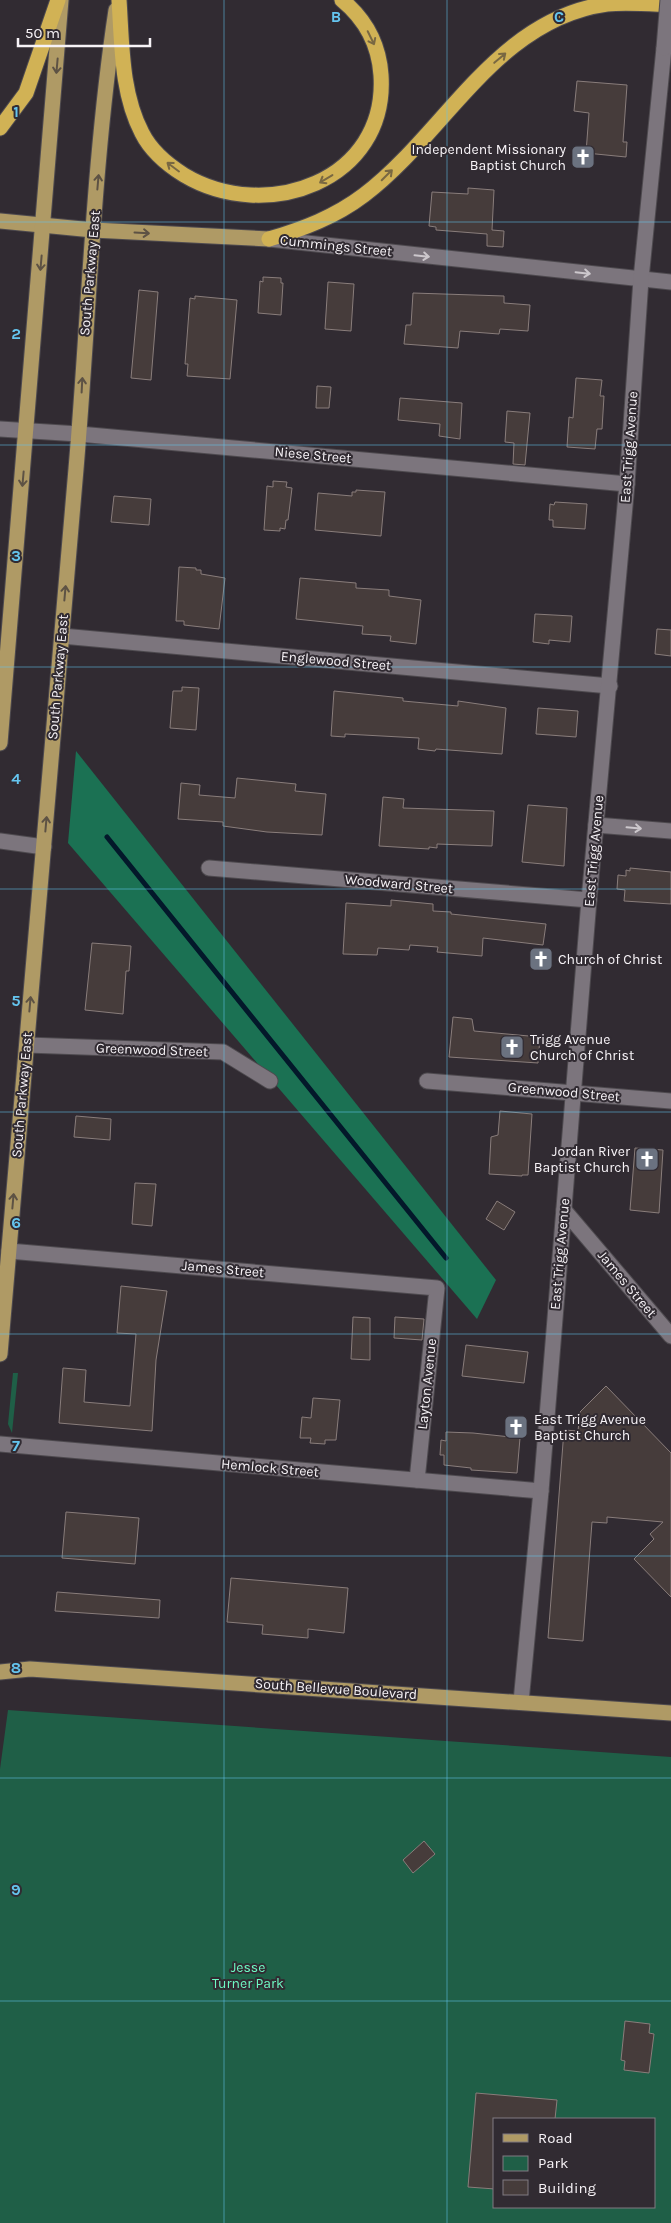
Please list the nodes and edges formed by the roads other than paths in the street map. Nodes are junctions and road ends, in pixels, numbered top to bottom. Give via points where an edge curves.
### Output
1 (59, 0) edge
2 (118, 0) edge
3 (342, 0) edge
4 (668, 0) edge
5 (671, 5) edge
6 (0, 128) edge
7 (0, 221) edge
8 (44, 226) junction
9 (93, 230) junction
10 (269, 239) junction
11 (641, 279) junction
12 (671, 282) edge
13 (0, 429) edge
14 (27, 430) junction
15 (79, 434) junction
16 (627, 484) junction
17 (62, 636) junction
18 (610, 686) junction
19 (0, 743) edge
20 (596, 825) junction
21 (671, 831) edge
22 (0, 841) edge
23 (44, 847) junction
24 (209, 868) dead end
25 (589, 900) junction
26 (26, 1044) junction
27 (270, 1080) dead end
28 (427, 1081) dead end
29 (573, 1093) junction
30 (671, 1101) edge
31 (564, 1210) junction
32 (9, 1251) junction
33 (437, 1288) joint
34 (671, 1336) edge
35 (0, 1354) edge
36 (0, 1444) edge
37 (417, 1480) junction
38 (541, 1491) junction
39 (0, 1672) edge
40 (521, 1702) junction
41 (671, 1714) edge

1 - 6 highway via 26,93
1 -> 8 main road
3 -> 2 highway via 355,11 377,50 380,101 370,133 350,160 325,181 289,192 259,195 232,193 200,183 168,164 149,144 136,119 126,82
9 -> 2 main road, South Parkway East
4 - 11 street, East Trigg Avenue, bridge
10 -> 5 highway via 308,227 364,195 400,162 486,70 545,26 576,12 606,4
7 - 8 main road, Cummings Street
8 - 9 main road, Cummings Street
8 -> 14 main road
9 -> 10 main road, Cummings Street
15 -> 9 main road, South Parkway East
10 -> 11 street, Cummings Street
11 - 12 street, Cummings Street
11 - 16 street, East Trigg Avenue
13 - 14 street, Niese Street
14 - 15 street, Niese Street
14 -> 19 main road
15 - 16 street, Niese Street
17 -> 15 main road, South Parkway East
16 - 18 street, East Trigg Avenue
17 - 18 street, Englewood Street
23 -> 17 main road, South Parkway East
18 - 20 street, East Trigg Avenue
20 -> 21 street
20 - 25 street, East Trigg Avenue
22 - 23 street
26 -> 23 main road, South Parkway East
24 - 25 street, Woodward Street
25 - 29 street, East Trigg Avenue
26 - 27 street, Greenwood Street via 223,1052
32 -> 26 main road, South Parkway East
28 - 29 street, Greenwood Street
29 - 30 street, Greenwood Street
29 - 31 street, East Trigg Avenue
31 - 34 street, James Street
31 - 38 street, East Trigg Avenue
32 - 33 street, James Street
32 - 35 main road, South Parkway East
33 - 37 street, Layton Avenue
36 - 37 street, Hemlock Street
37 - 38 street, Hemlock Street
38 - 40 street, East Trigg Avenue
39 - 40 main road, South Bellevue Boulevard via 30,1669
40 - 41 main road, South Bellevue Boulevard

